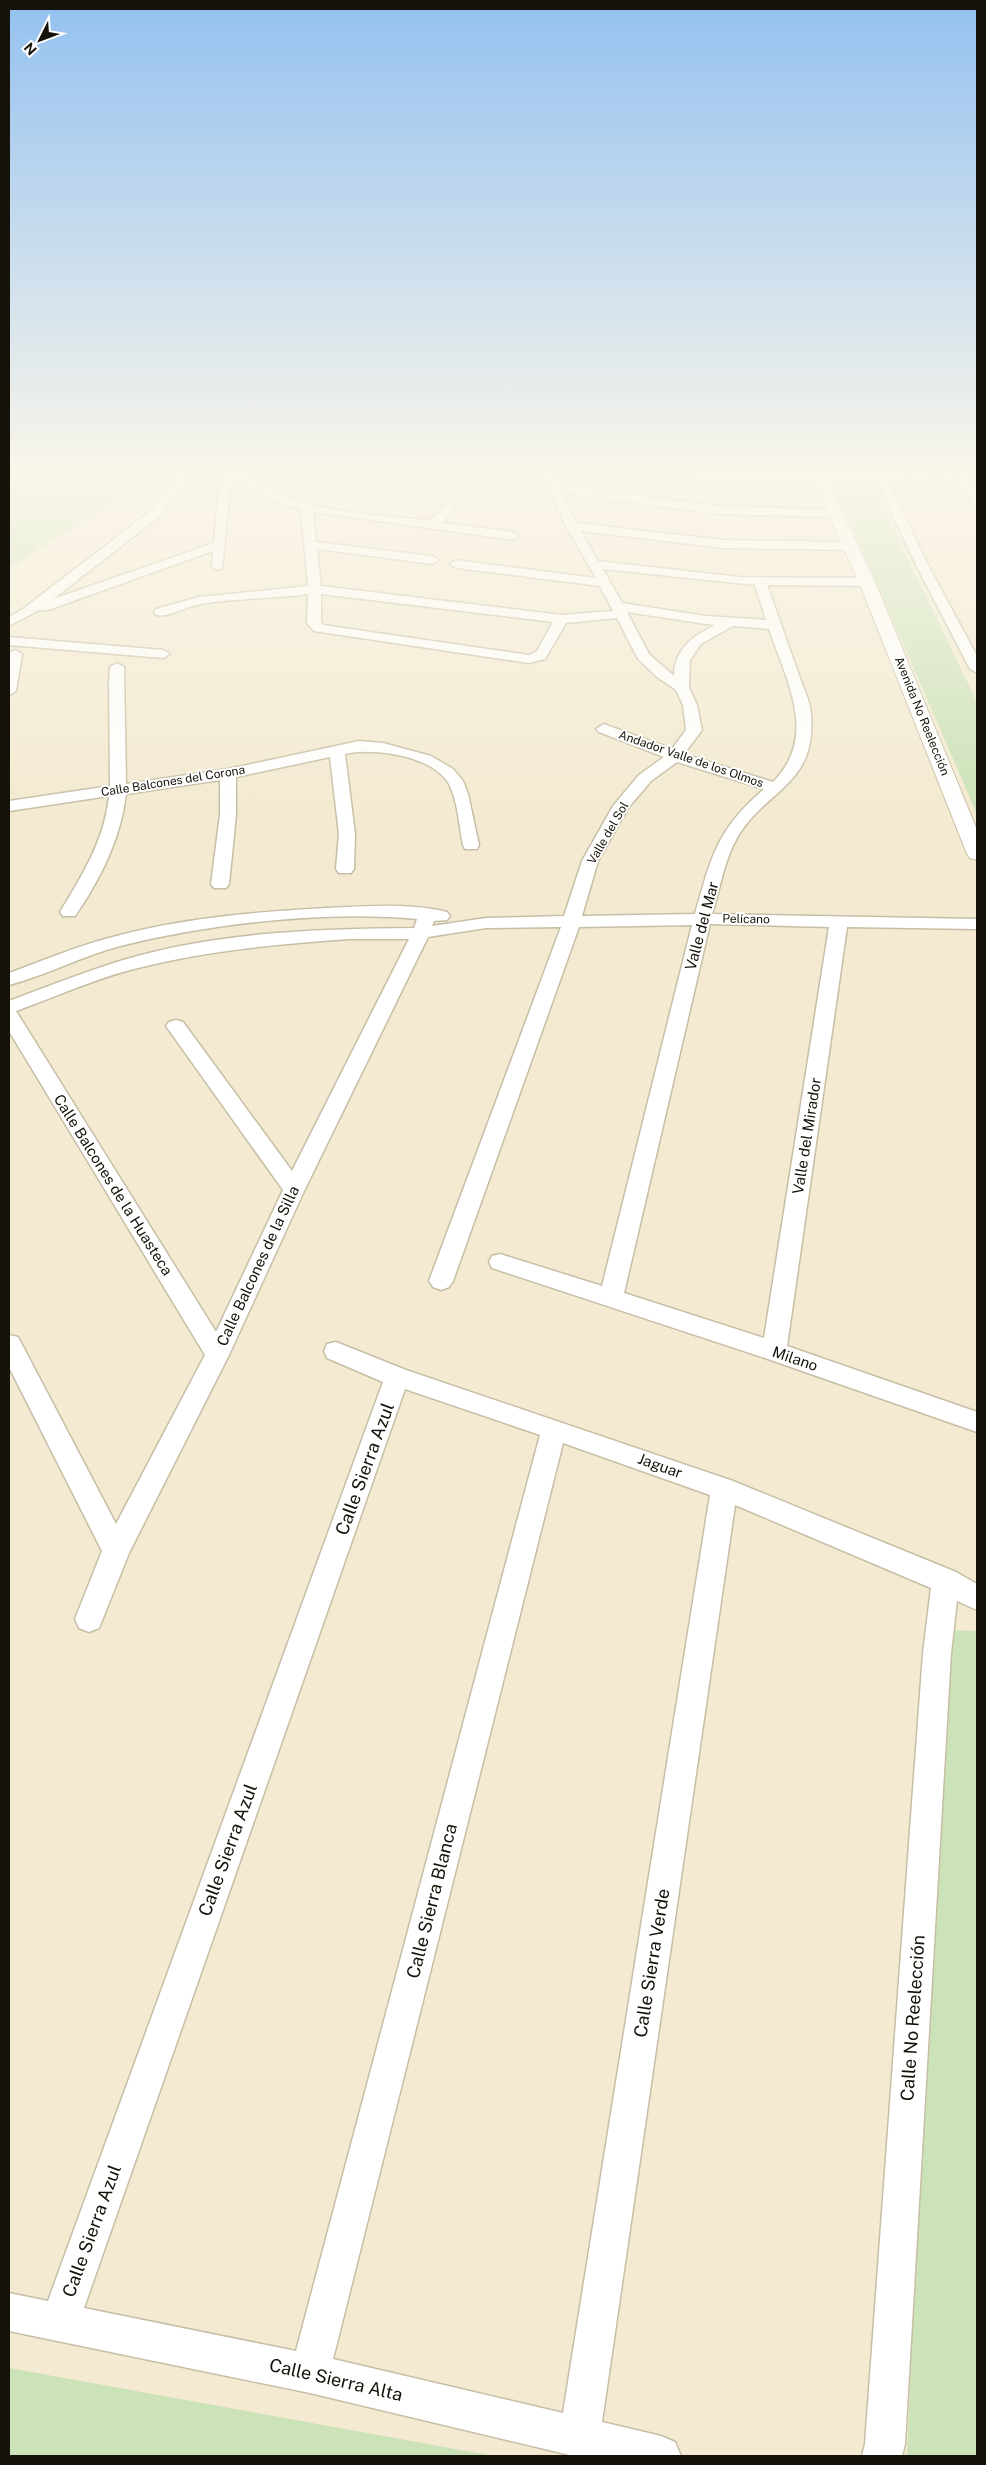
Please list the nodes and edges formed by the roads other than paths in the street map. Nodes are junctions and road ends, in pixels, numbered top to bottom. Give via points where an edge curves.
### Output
1 (62, 586) edge
2 (102, 586) edge
3 (606, 586) edge
4 (761, 586) edge
5 (868, 586) edge
6 (935, 586) edge
7 (315, 589) junction
8 (215, 590) junction
9 (618, 610) junction
10 (28, 612) junction
11 (161, 612) dead end
12 (206, 615) dead end
13 (561, 619) junction
14 (9, 621) edge
15 (731, 622) junction
16 (774, 625) junction
17 (12, 648) edge
18 (972, 648) edge
19 (163, 654) dead end
20 (682, 662) junction
21 (650, 664) junction
22 (117, 667) dead end
23 (977, 669) edge
24 (682, 688) junction
25 (9, 690) edge
26 (604, 729) dead end
27 (337, 750) junction
28 (675, 756) junction
29 (228, 774) junction
30 (778, 788) junction
31 (118, 790) junction
32 (9, 806) edge
33 (472, 845) dead end
34 (977, 854) edge
35 (345, 869) dead end
36 (220, 884) dead end
37 (69, 912) dead end
38 (349, 912) junction
39 (257, 917) junction
40 (702, 919) junction
41 (839, 920) junction
42 (424, 923) junction
43 (571, 923) junction
44 (977, 924) edge
45 (349, 934) junction
46 (257, 940) junction
47 (114, 942) junction
48 (127, 965) junction
49 (9, 979) edge
50 (9, 1007) edge
51 (9, 1015) edge
52 (176, 1026) dead end
53 (294, 1189) junction
54 (500, 1262) dead end
55 (441, 1282) dead end
56 (611, 1299) junction
57 (9, 1344) edge
58 (336, 1351) dead end
59 (774, 1352) junction
60 (218, 1355) junction
61 (397, 1377) junction
62 (977, 1422) edge
63 (554, 1428) junction
64 (724, 1489) junction
65 (116, 1551) junction
66 (969, 1588) edge
67 (89, 1619) dead end
68 (9, 2312) edge
69 (59, 2323) junction
70 (310, 2373) junction
71 (579, 2438) junction
72 (661, 2456) edge
73 (882, 2456) edge

1 - 10 street
2 - 10 street
3 - 9 street
4 - 16 street, Valle del Mar
5 - 34 street, Avenida No Reelección
6 - 18 street
7 - 8 street via 283,594
7 - 13 street
7 - 13 street via 314,623 319,628 529,659 540,656
8 - 11 street
8 - 12 street
9 - 13 street
9 - 15 street
9 - 21 street
10 - 14 street
15 - 16 street
15 - 20 street via 693,645
16 - 30 street, Valle del Mar via 804,712 806,731 804,749
17 - 19 street
17 - 25 street
18 - 23 street
20 - 21 street
20 - 24 street
21 - 24 street
22 - 31 street via 114,691
24 - 28 street, Valle del Sol via 690,705 694,730
26 - 28 street, Andador Valle de los Olmos
27 - 29 street, Calle Balcones del Corona
27 - 33 street, Calle Balcones del Corona via 359,746 398,750 450,774 456,783
27 - 35 street via 347,834
28 - 30 street, Andador Valle de los Olmos
28 - 43 street, Valle del Sol via 645,778 621,806 590,860
29 - 31 street, Calle Balcones del Corona
29 - 36 street via 228,815
30 - 40 street, Valle del Mar via 737,826 728,840
31 - 32 street, Calle Balcones del Corona
31 - 37 street via 111,827 99,862
38 - 39 street
38 - 42 street
38 - 45 street
39 - 46 street
39 - 47 street
40 - 41 street, Pelícano
40 - 43 street, Pelícano
40 - 56 street, Valle del Mar
41 - 44 street, Pelícano
41 - 59 street, Valle del Mirador
42 - 43 street, Pelícano
42 - 45 street
42 - 53 street, Calle Balcones de la Silla
43 - 55 street, Valle del Sol
45 - 46 street
46 - 48 street
47 - 48 street
47 - 49 street
48 - 50 street
51 - 60 street, Calle Balcones de la Huasteca
52 - 53 street
53 - 60 street, Calle Balcones de la Silla
54 - 56 street, Milano
56 - 59 street, Milano
57 - 65 street
58 - 61 street, Jaguar
59 - 62 street, Milano
60 - 65 street, Calle Balcones de la Silla
61 - 63 street, Jaguar
61 - 69 street, Calle Sierra Azul
63 - 64 street, Jaguar
63 - 70 street, Calle Sierra Blanca
64 - 66 street, Jaguar
64 - 71 street, Calle Sierra Verde
65 - 67 street, Calle Balcones de la Silla
66 - 73 street, Calle No Reelección via 937,1653
68 - 69 street, Calle Sierra Alta
69 - 70 street, Calle Sierra Alta
70 - 71 street, Calle Sierra Alta
71 - 72 street, Calle Sierra Alta

